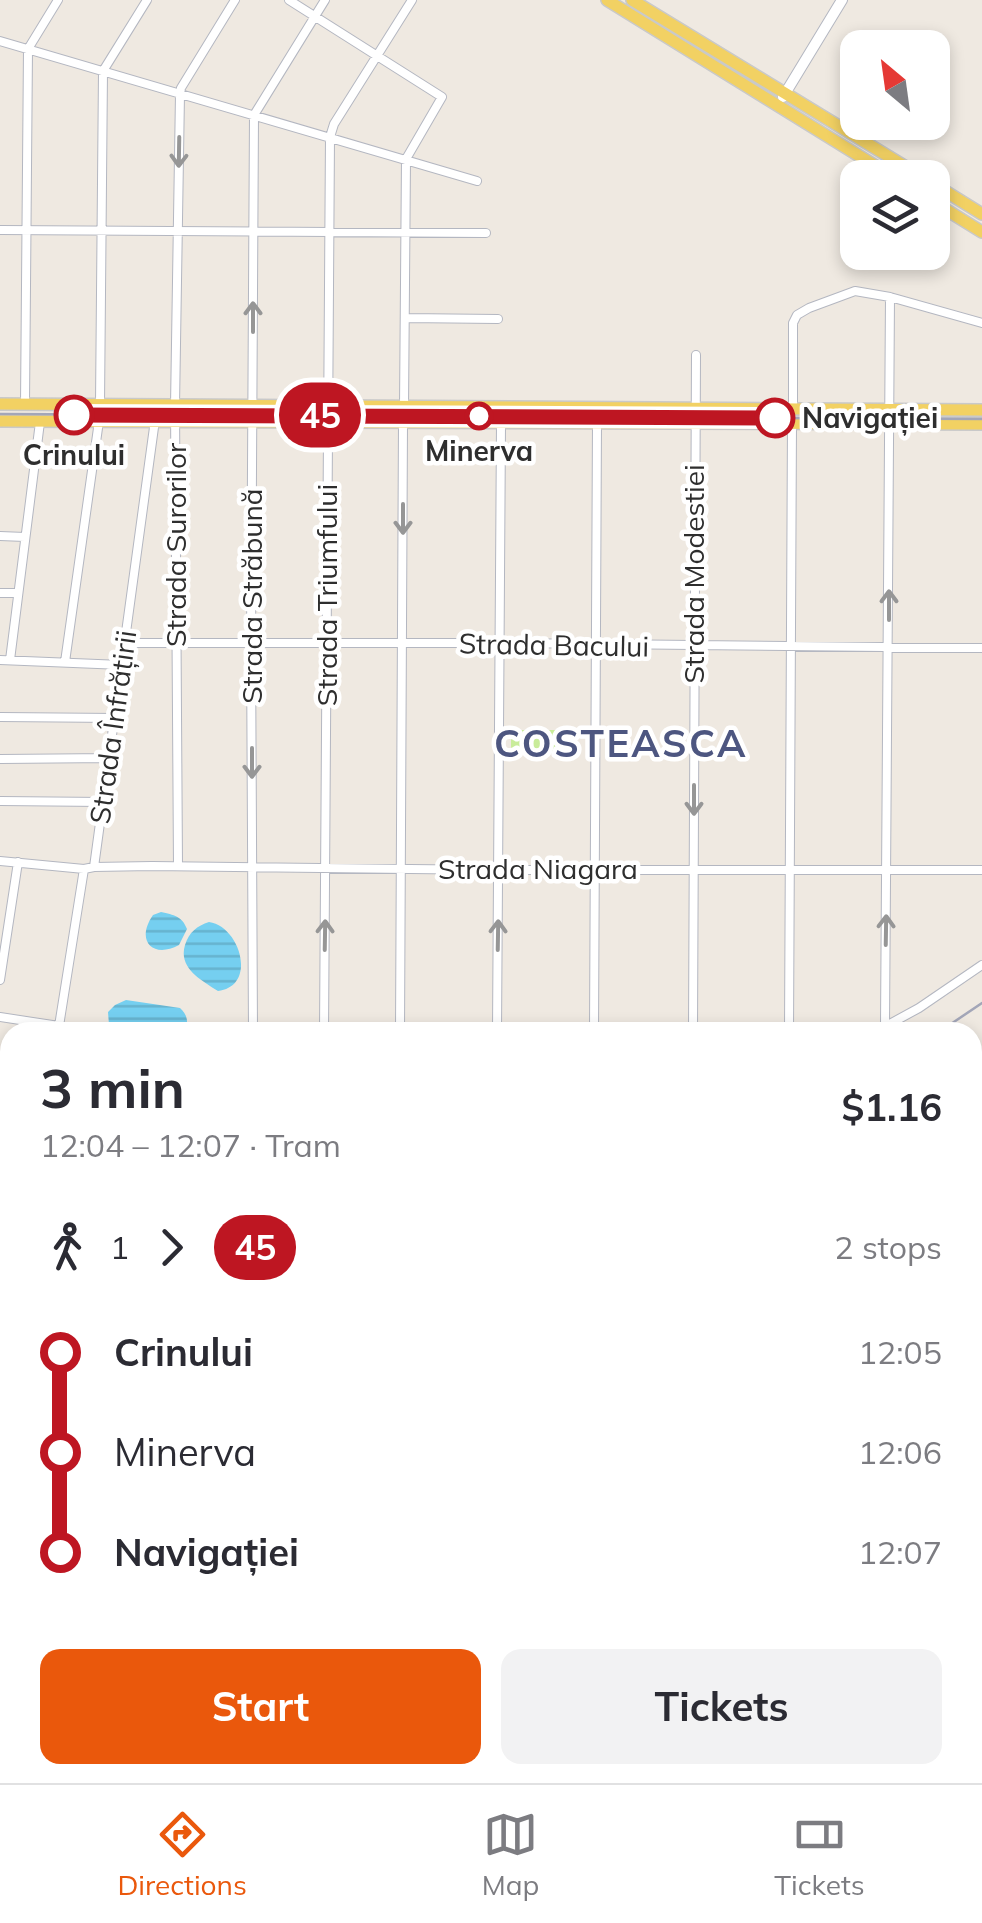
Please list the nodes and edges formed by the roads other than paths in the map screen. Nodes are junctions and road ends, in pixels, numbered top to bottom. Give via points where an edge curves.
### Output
1 (58, 0) edge
2 (147, 0) edge
3 (236, 0) edge
4 (289, 0) edge
5 (325, 0) edge
6 (412, 0) edge
7 (608, 0) edge
8 (632, 0) edge
9 (842, 0) edge
10 (315, 16) junction
11 (669, 30) junction
12 (0, 41) edge
13 (28, 49) junction
14 (377, 55) junction
15 (103, 71) junction
16 (180, 94) junction
17 (785, 94) junction
18 (778, 106) junction
19 (254, 115) junction
20 (330, 137) junction
21 (406, 159) junction
22 (865, 160) edge
23 (894, 160) edge
24 (477, 181) dead end
25 (950, 194) edge
26 (950, 212) edge
27 (982, 214) edge
28 (0, 230) edge
29 (26, 230) junction
30 (101, 230) junction
31 (178, 230) junction
32 (253, 231) junction
33 (329, 231) junction
34 (982, 232) edge
35 (406, 233) junction
36 (486, 233) dead end
37 (890, 297) junction
38 (405, 318) junction
39 (498, 319) dead end
40 (982, 323) edge
41 (696, 356) dead end
42 (0, 404) edge
43 (24, 404) junction
44 (100, 404) junction
45 (175, 406) junction
46 (328, 406) junction
47 (404, 406) junction
48 (598, 408) junction
49 (696, 408) junction
50 (793, 408) junction
51 (889, 409) junction
52 (982, 410) edge
53 (252, 414) junction
54 (155, 420) junction
55 (175, 420) junction
56 (0, 421) edge
57 (328, 421) junction
58 (40, 422) junction
59 (99, 422) junction
60 (403, 422) junction
61 (597, 422) junction
62 (696, 422) junction
63 (792, 423) junction
64 (501, 424) junction
65 (889, 424) junction
66 (982, 424) edge
67 (0, 536) edge
68 (26, 537) junction
69 (0, 592) edge
70 (18, 593) junction
71 (402, 643) junction
72 (125, 644) junction
73 (178, 644) junction
74 (251, 644) junction
75 (327, 644) junction
76 (500, 644) junction
77 (597, 644) junction
78 (694, 646) junction
79 (792, 646) junction
80 (888, 647) junction
81 (982, 648) edge
82 (5, 660) edge
83 (65, 662) junction
84 (122, 665) junction
85 (0, 717) edge
86 (116, 718) junction
87 (0, 758) edge
88 (110, 758) junction
89 (0, 801) edge
90 (103, 802) junction
91 (0, 861) edge
92 (18, 862) junction
93 (178, 866) junction
94 (252, 867) junction
95 (89, 868) junction
96 (326, 868) junction
97 (401, 868) junction
98 (596, 869) junction
99 (790, 869) junction
100 (498, 870) junction
101 (694, 870) junction
102 (886, 870) junction
103 (982, 870) edge
104 (982, 965) edge
105 (0, 980) edge
106 (0, 1016) edge
107 (35, 1022) edge
108 (60, 1022) edge
109 (253, 1022) edge
110 (324, 1022) edge
111 (400, 1022) edge
112 (497, 1022) edge
113 (594, 1022) edge
114 (693, 1022) edge
115 (789, 1022) edge
116 (885, 1022) edge
117 (893, 1022) edge

1 - 13 street
2 - 15 street
3 - 16 street, Strada Surorilor
4 - 10 street
5 - 10 street
6 - 14 street, Strada Triumfului
7 - 11 main road
8 - 11 main road
9 - 17 street
10 - 14 street
10 - 19 street
11 - 17 main road
11 - 18 main road
12 - 13 street
13 - 15 street
13 - 29 street
14 - 20 street, Strada Triumfului
14 - 21 street via 442,97
15 - 16 street
15 - 30 street
16 - 19 street
16 -> 31 street, Strada Surorilor
17 - 18 street
17 - 23 main road
18 - 22 main road
19 - 20 street
19 - 32 street, Strada Străbună
20 - 21 street
20 - 33 street, Strada Triumfului
21 - 24 street
21 - 35 street
25 - 27 main road
26 - 34 main road
28 - 29 street
29 - 30 street
29 - 43 street
30 - 31 street
30 - 44 street
31 - 32 street
31 - 45 street, Strada Surorilor
32 - 33 street
53 -> 32 street, Strada Străbună
33 - 35 street
33 - 46 street, Strada Triumfului
35 - 36 street
35 - 38 street
37 - 40 street
37 - 50 street via 848,292 797,315
37 - 51 street
38 - 39 street
38 - 47 street
41 - 49 street, Strada Modestiei
42 - 43 main road
43 - 44 main road
44 - 45 main road
45 - 53 main road
45 - 55 street, Strada Surorilor
46 - 47 main road
46 - 53 main road
46 - 57 street, Strada Triumfului
47 - 48 main road
48 - 49 main road
48 - 61 street
49 - 50 main road
49 - 62 street, Strada Modestiei
50 - 51 main road
51 - 52 main road
51 - 65 street
53 - 55 main road
53 - 57 main road
53 - 74 street, Strada Străbună
54 - 55 main road
54 - 59 main road
54 - 72 street, Strada Înfrățirii
55 - 73 street, Strada Surorilor
56 - 58 main road
57 - 60 main road
57 - 75 street, Strada Triumfului
58 - 59 main road
58 - 68 street
59 - 83 street
60 - 64 main road
60 -> 71 street
61 - 62 main road
61 - 64 main road
61 - 77 street
62 - 63 main road
62 - 78 street, Strada Modestiei
63 - 65 main road
63 - 79 street
64 - 76 street
65 - 66 main road
80 -> 65 street
67 - 68 street
68 - 70 street
69 - 70 street
70 - 82 street
71 - 75 street, Strada Bacului
71 - 76 street, Strada Bacului
71 - 97 street
72 - 73 street, Strada Bacului
72 - 84 street, Strada Înfrățirii
73 - 74 street, Strada Bacului
73 - 93 street, Strada Surorilor
74 - 75 street, Strada Bacului
74 -> 94 street, Strada Străbună
75 - 96 street, Strada Triumfului
76 - 77 street, Strada Bacului
76 - 100 street
77 - 78 street, Strada Bacului
77 - 98 street
78 - 79 street, Strada Bacului
78 -> 101 street, Strada Modestiei
79 - 80 street, Strada Bacului
79 - 99 street
80 - 81 street, Strada Bacului
80 - 102 street
82 - 83 street
83 - 84 street
84 - 86 street, Strada Înfrățirii
85 - 86 street
86 - 88 street, Strada Înfrățirii
87 - 88 street
88 - 90 street, Strada Înfrățirii
89 - 90 street
90 - 95 street, Strada Înfrățirii
91 - 92 street, Strada Niagara
92 - 95 street, Strada Niagara
92 - 105 street
93 - 94 street, Strada Niagara
93 - 95 street, Strada Niagara
94 - 96 street, Strada Niagara
94 - 109 street, Strada Străbună
95 - 108 street, Strada Înfrățirii
96 - 97 street, Strada Niagara
110 -> 96 street, Strada Triumfului
97 - 100 street, Strada Niagara
97 - 111 street
98 - 100 street, Strada Niagara
98 - 101 street, Strada Niagara
98 - 113 street
99 - 101 street, Strada Niagara
99 - 102 street, Strada Niagara
99 - 115 street
112 -> 100 street
101 - 114 street, Strada Modestiei
102 - 103 street, Strada Niagara
116 -> 102 street
104 - 117 street
106 - 107 street, Strada Înfrățirii

